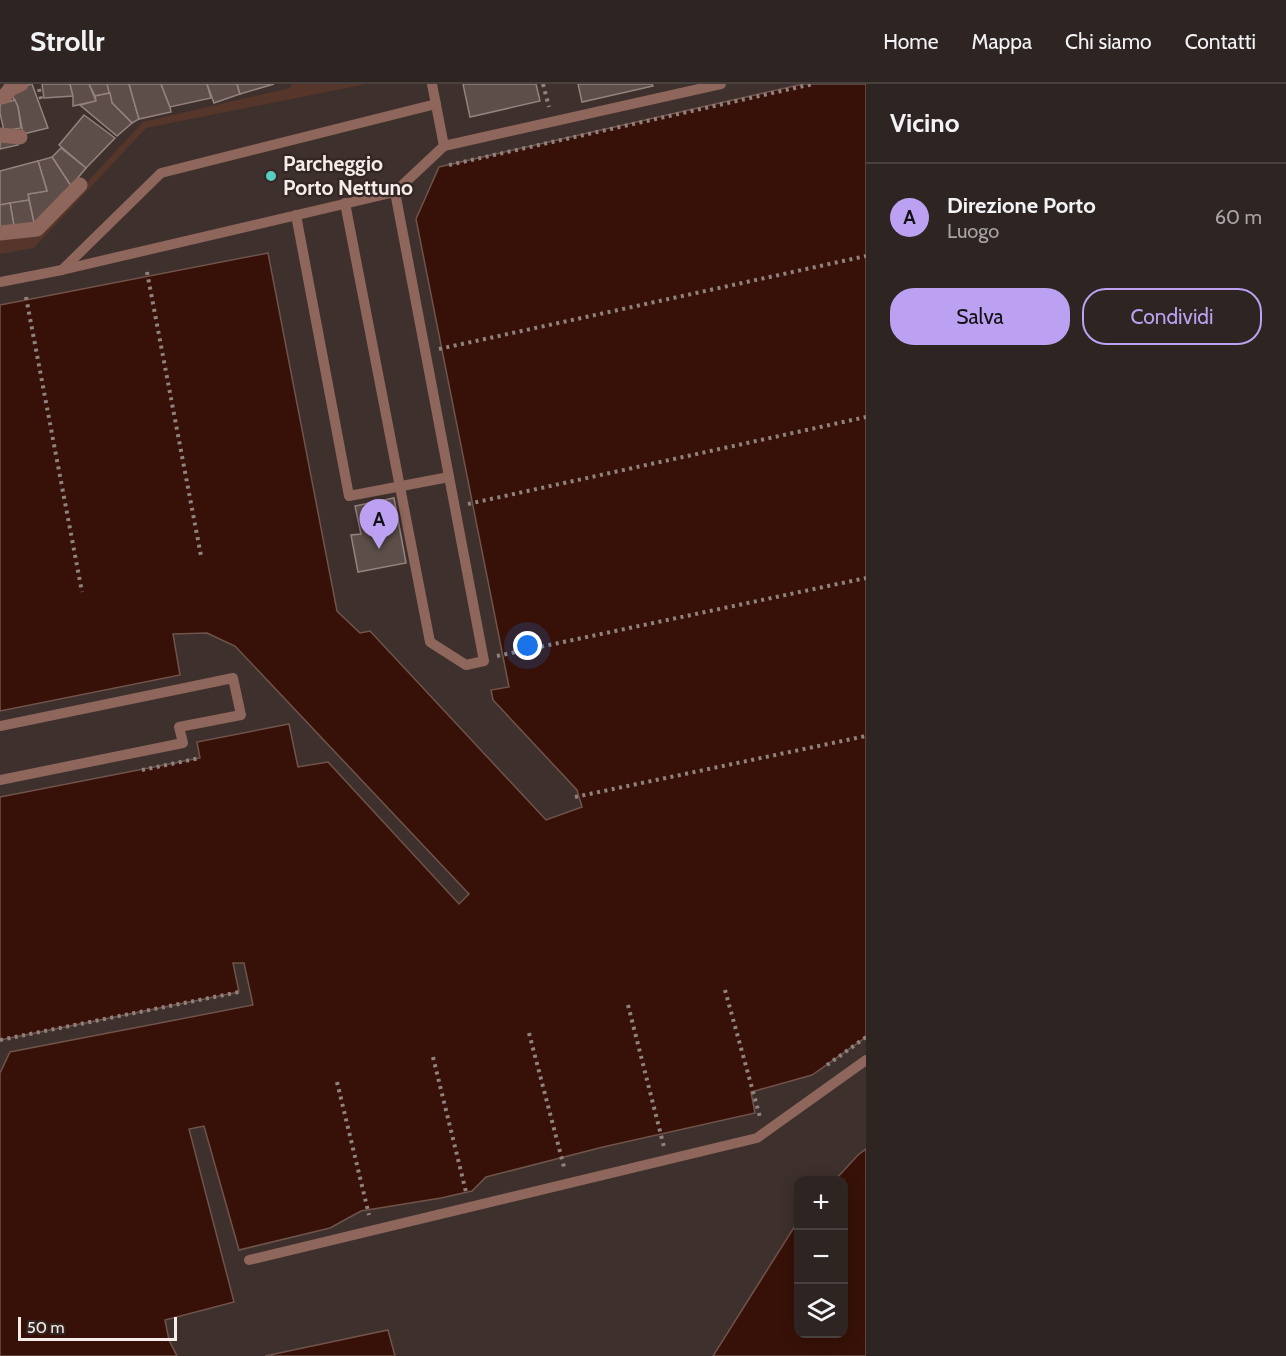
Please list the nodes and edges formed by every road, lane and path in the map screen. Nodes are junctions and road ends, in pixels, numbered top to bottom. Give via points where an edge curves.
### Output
1 (38, 84) edge
2 (432, 84) edge
3 (543, 84) edge
4 (722, 84) edge
5 (813, 84) edge
6 (41, 99) dead end
7 (436, 104) junction
8 (552, 122) junction
9 (0, 135) edge
10 (20, 137) dead end
11 (444, 146) junction
12 (439, 167) dead end
13 (80, 185) dead end
14 (395, 192) junction
15 (345, 203) junction
16 (296, 215) junction
17 (0, 233) edge
18 (866, 256) edge
19 (62, 270) junction
20 (147, 272) dead end
21 (0, 282) edge
22 (26, 297) dead end
23 (432, 350) dead end
24 (866, 417) edge
25 (449, 477) junction
26 (400, 487) junction
27 (462, 506) dead end
28 (201, 556) dead end
29 (866, 578) edge
30 (82, 592) dead end
31 (490, 658) dead end
32 (0, 726) edge
33 (866, 736) edge
34 (0, 780) edge
35 (575, 797) dead end
36 (725, 990) dead end
37 (239, 992) dead end
38 (628, 1005) dead end
39 (529, 1033) dead end
40 (866, 1037) edge
41 (0, 1040) edge
42 (433, 1057) dead end
43 (866, 1060) edge
44 (827, 1065) dead end
45 (337, 1082) dead end
46 (765, 1132) junction
47 (667, 1159) junction
48 (569, 1183) junction
49 (469, 1207) junction
50 (373, 1230) junction
51 (249, 1260) dead end

1 - 6 path
2 - 7 lane
3 - 8 path
4 - 8 lane
5 - 12 path
7 - 11 lane
7 - 19 lane via 160,173
8 - 11 lane
9 - 10 street
11 - 14 lane
13 - 17 street via 37,229
14 - 15 lane
14 - 25 lane
15 - 16 lane
15 - 26 lane
16 - 19 lane
16 - 26 lane via 349,496
18 - 23 path
19 - 21 lane
20 - 28 path
22 - 30 path
24 - 27 path
25 - 26 lane
25 - 26 lane via 484,662 466,665 430,642
29 - 31 path
32 - 34 lane via 233,678 241,715 179,727 183,743
33 - 35 path
36 - 46 path
37 - 41 path
38 - 47 path
39 - 48 path
40 - 44 path
42 - 49 path
43 - 46 lane
45 - 50 path
46 - 47 lane via 757,1138
47 - 48 lane
48 - 49 lane
49 - 50 lane
50 - 51 lane

